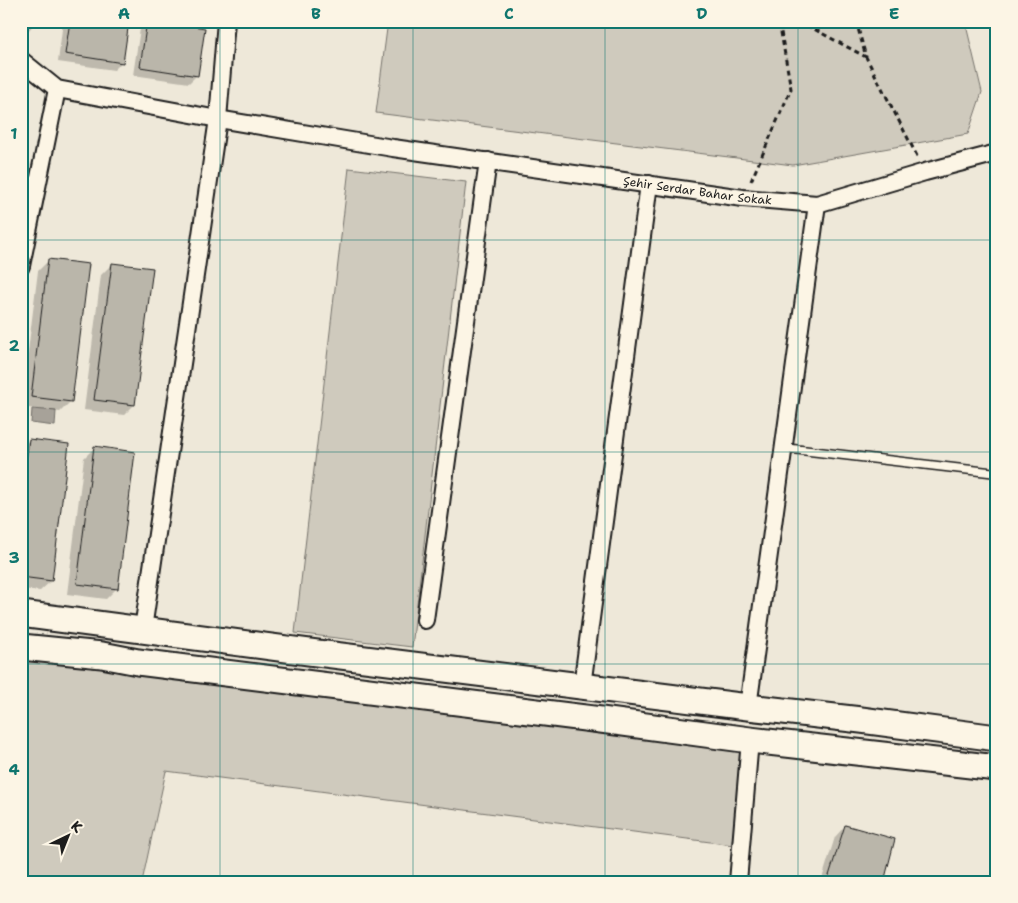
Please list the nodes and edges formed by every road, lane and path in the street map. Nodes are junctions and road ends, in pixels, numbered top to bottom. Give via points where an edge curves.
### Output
1 (226, 21) edge
2 (779, 21) edge
3 (799, 21) edge
4 (856, 21) edge
5 (866, 57) junction
6 (21, 60) edge
7 (57, 89) junction
8 (218, 119) junction
9 (997, 153) edge
10 (488, 161) junction
11 (925, 172) junction
12 (649, 184) junction
13 (743, 198) junction
14 (817, 204) junction
15 (21, 266) edge
16 (784, 448) junction
17 (997, 473) edge
18 (21, 614) edge
19 (425, 620) dead end
20 (143, 630) junction
21 (21, 647) edge
22 (582, 686) junction
23 (748, 707) junction
24 (997, 738) edge
25 (750, 740) junction
26 (997, 768) edge
27 (738, 882) edge

1 - 8 street
2 - 13 path via 791,89
3 - 5 path
4 - 5 path
5 - 11 path
6 - 7 street
7 - 8 street, Şehir Serdar Bahar Sokak
7 - 15 street
8 - 10 street, Şehir Serdar Bahar Sokak
8 - 20 street
9 - 11 street, Şehir Serdar Bahar Sokak
10 - 12 street, Şehir Serdar Bahar Sokak
10 - 19 street
11 - 14 street, Şehir Serdar Bahar Sokak
12 - 13 street, Şehir Serdar Bahar Sokak
12 - 22 street
13 - 14 street, Şehir Serdar Bahar Sokak
14 - 16 street
16 - 17 lane
16 - 23 street
18 - 20 main road
20 - 22 main road
21 - 25 main road
22 - 23 main road
23 - 24 main road
25 - 26 main road
25 - 27 street

